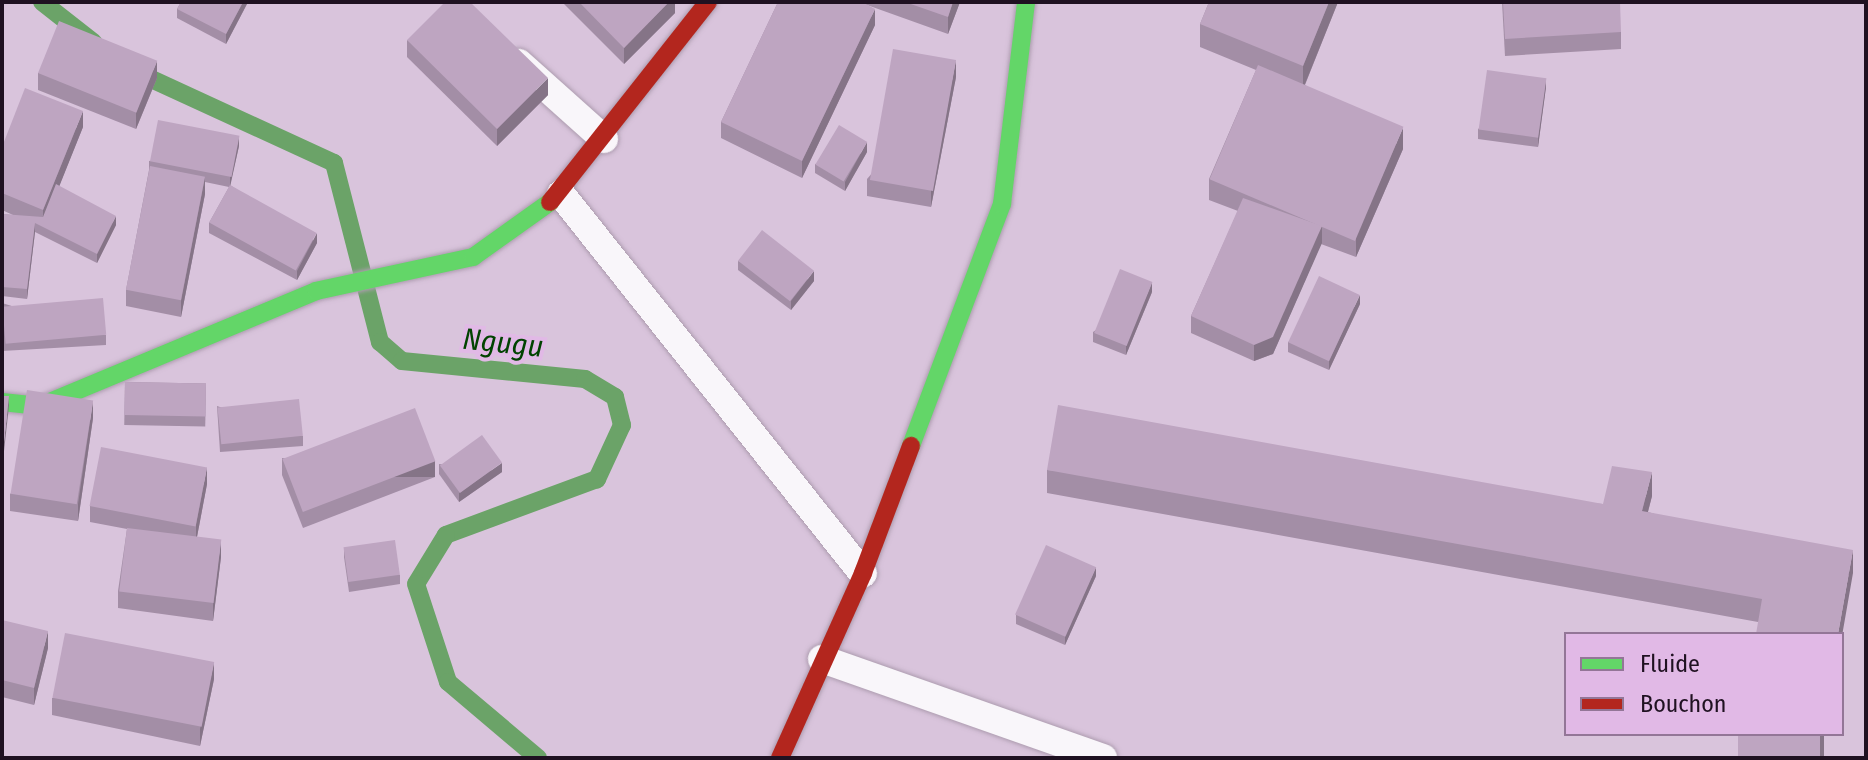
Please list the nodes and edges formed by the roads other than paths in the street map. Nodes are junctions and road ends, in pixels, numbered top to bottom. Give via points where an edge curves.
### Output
1 (708, 2) edge
2 (1026, 2) edge
3 (497, 44) edge
4 (604, 139) junction
5 (561, 194) junction
6 (2, 402) edge
7 (863, 573) junction
8 (822, 659) junction
9 (780, 758) edge
10 (1103, 758) edge

1 - 4 street
2 - 7 street via 1002,204
3 - 4 lane
4 - 5 street
5 - 6 street via 473,257 316,291 40,406
5 - 7 lane
7 - 8 street
8 - 9 street
8 - 10 lane

